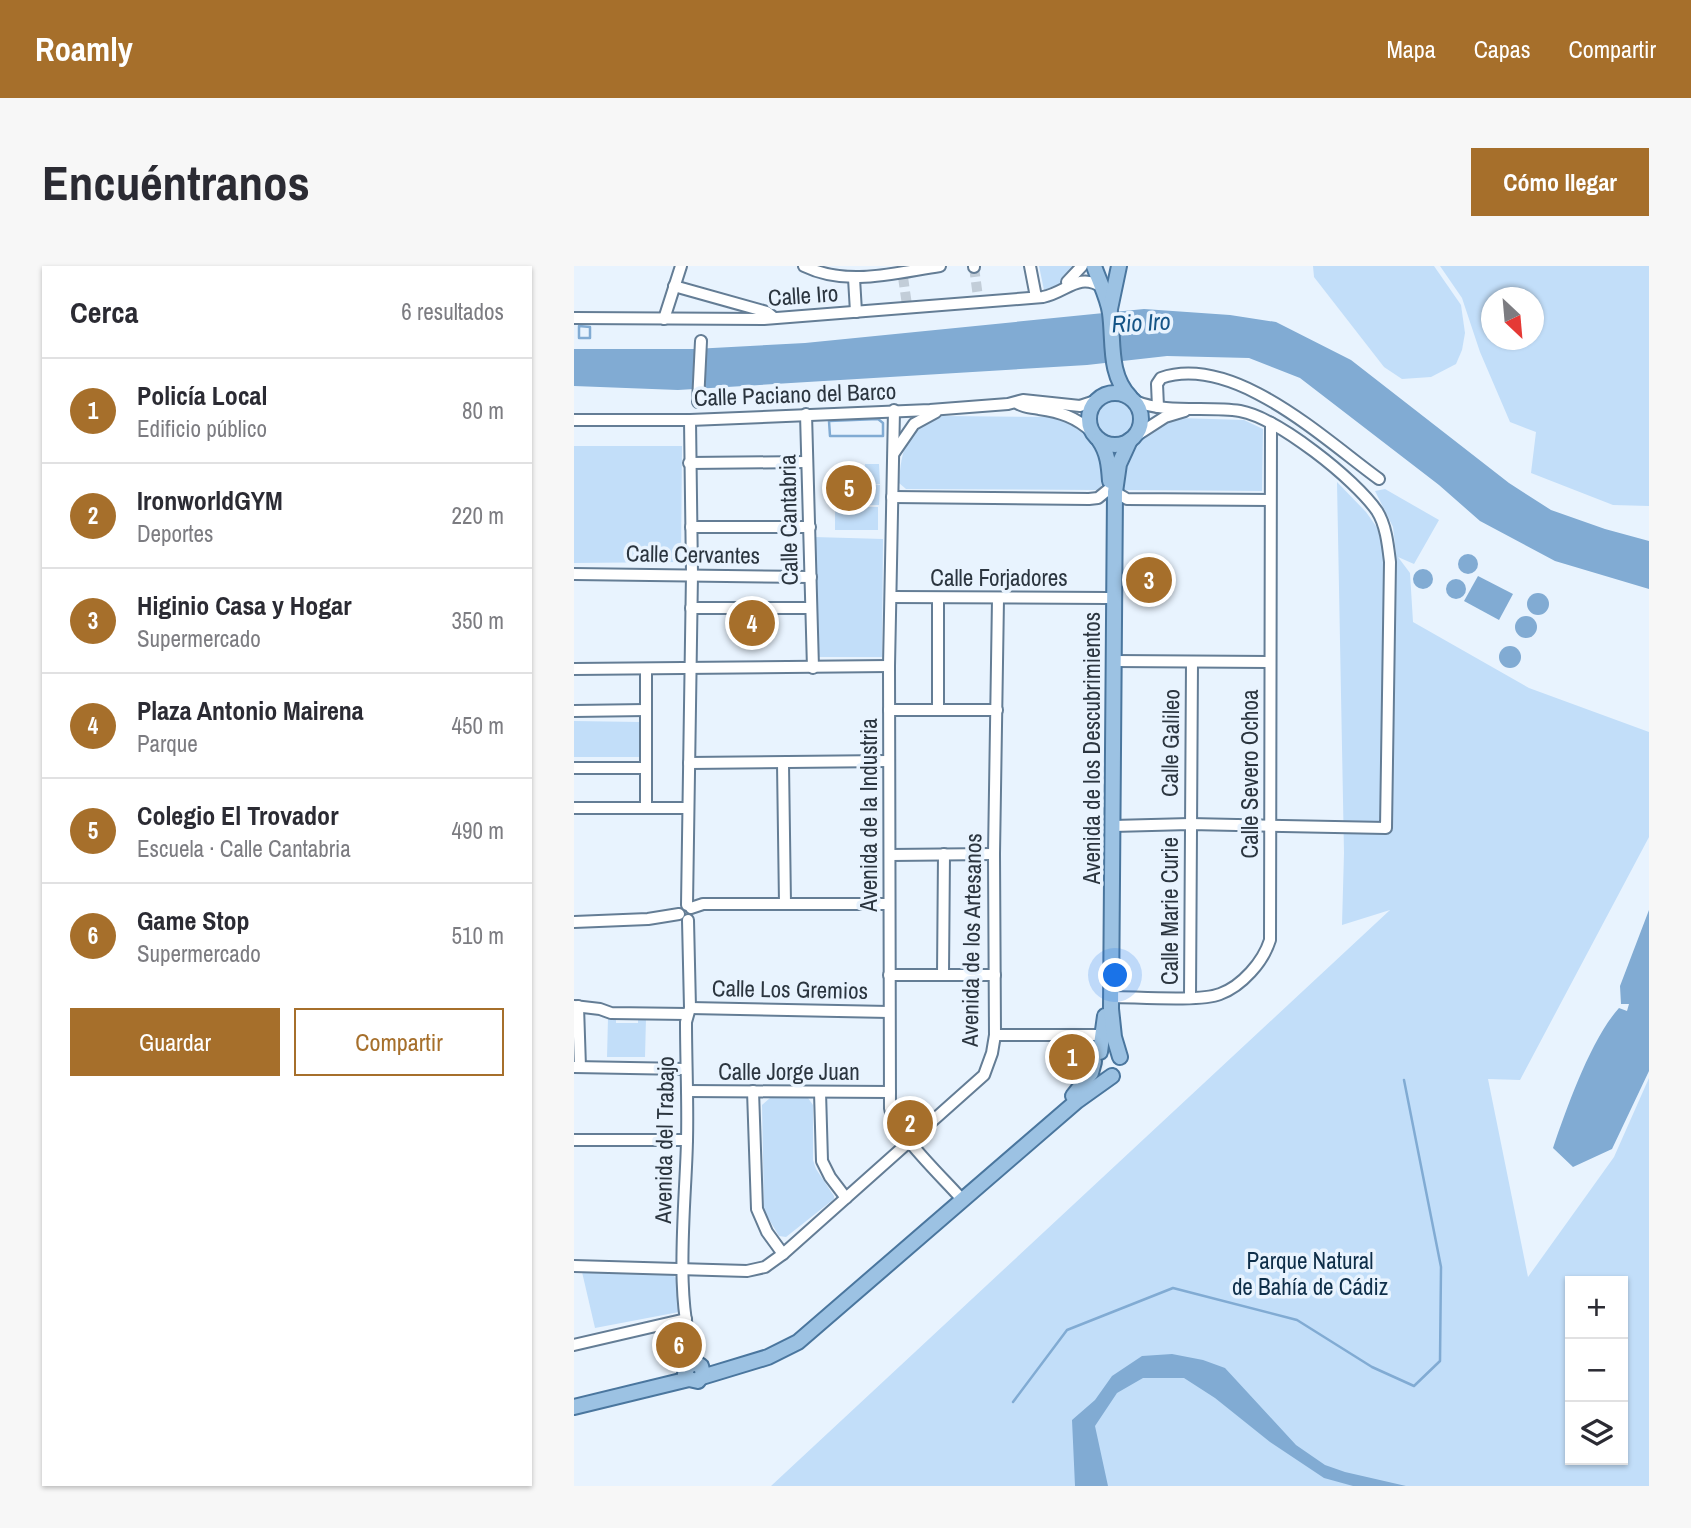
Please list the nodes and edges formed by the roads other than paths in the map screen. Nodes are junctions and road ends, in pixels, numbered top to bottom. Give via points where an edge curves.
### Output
1 (681, 266) edge
2 (804, 266) edge
3 (940, 266) edge
4 (1030, 266) edge
5 (1082, 266) edge
6 (1094, 266) edge
7 (1119, 266) edge
8 (854, 278) junction
9 (674, 286) junction
10 (1102, 287) junction
11 (1036, 297) junction
12 (747, 307) junction
13 (1110, 310) junction
14 (856, 312) junction
15 (773, 317) junction
16 (574, 318) edge
17 (664, 319) junction
18 (745, 319) junction
19 (701, 341) dead end
20 (1114, 370) junction
21 (1100, 398) junction
22 (1133, 399) junction
23 (698, 402) dead end
24 (1017, 403) junction
25 (1157, 407) junction
26 (949, 409) junction
27 (1191, 409) junction
28 (894, 410) junction
29 (806, 414) junction
30 (574, 420) edge
31 (690, 420) junction
32 (1271, 423) junction
33 (1095, 436) junction
34 (1132, 439) junction
35 (893, 456) junction
36 (807, 462) junction
37 (690, 463) junction
38 (1379, 479) dead end
39 (1112, 491) junction
40 (892, 497) junction
41 (1270, 500) junction
42 (691, 527) junction
43 (810, 527) junction
44 (574, 574) edge
45 (692, 574) junction
46 (811, 577) junction
47 (891, 597) junction
48 (938, 598) junction
49 (1108, 598) junction
50 (998, 599) junction
51 (691, 608) junction
52 (810, 608) junction
53 (1114, 661) junction
54 (1192, 662) junction
55 (1269, 662) junction
56 (889, 666) junction
57 (813, 668) junction
58 (574, 669) edge
59 (646, 669) junction
60 (690, 669) junction
61 (938, 709) junction
62 (646, 710) junction
63 (888, 710) junction
64 (997, 710) junction
65 (574, 711) edge
66 (889, 761) junction
67 (689, 763) junction
68 (783, 764) junction
69 (574, 768) edge
70 (646, 768) junction
71 (574, 808) edge
72 (646, 808) junction
73 (688, 808) junction
74 (1190, 824) junction
75 (1269, 825) junction
76 (1113, 826) junction
77 (944, 854) junction
78 (994, 854) junction
79 (890, 855) junction
80 (785, 904) junction
81 (889, 904) junction
82 (689, 906) junction
83 (685, 921) junction
84 (574, 922) edge
85 (943, 974) junction
86 (889, 975) junction
87 (995, 975) junction
88 (1112, 997) junction
89 (1190, 997) junction
90 (576, 1006) edge
91 (689, 1011) junction
92 (889, 1012) junction
93 (995, 1035) junction
94 (1103, 1035) junction
95 (1097, 1057) junction
96 (1119, 1057) junction
97 (577, 1067) edge
98 (686, 1069) junction
99 (1112, 1076) junction
100 (687, 1091) junction
101 (753, 1091) junction
102 (820, 1092) junction
103 (890, 1092) junction
104 (574, 1140) edge
105 (687, 1140) junction
106 (909, 1141) junction
107 (958, 1195) junction
108 (846, 1198) junction
109 (783, 1254) junction
110 (574, 1266) edge
111 (683, 1269) junction
112 (686, 1319) junction
113 (574, 1345) edge
114 (694, 1368) junction
115 (574, 1400) edge
116 (574, 1407) edge

1 - 9 street
2 - 8 street
3 - 8 street
4 - 11 street
5 - 11 street, Calle Iro via 1064,285
6 - 10 main road
7 - 13 main road
8 - 14 street
9 - 12 street
9 - 17 street
10 - 11 street, Calle Iro via 1083,280 1052,295
10 - 13 main road
11 - 14 street, Calle Iro
12 - 15 street
12 - 18 street via 750,313
13 - 20 main road
14 - 15 street, Calle Iro
15 - 18 street, Calle Iro
16 - 17 street, Calle Iro
17 - 18 street, Calle Iro
19 - 23 street
20 - 21 main road via 1108,390
20 - 22 main road
21 - 22 main road via 1115,392
21 - 24 street, Calle Paciano del Barco via 1080,406 1035,400
21 - 33 main road via 1088,416
22 - 25 street
22 - 34 main road via 1141,416
24 - 26 street, Calle Paciano del Barco
24 - 33 street, Calle Paciano del Barco via 1062,413
25 - 27 street
25 - 38 street via 1161,378 1186,375 1230,380 1323,435
26 - 28 street, Calle Paciano del Barco
26 - 35 street via 914,424
27 - 32 street via 1241,411
27 - 34 street via 1165,417
28 - 29 street, Calle Paciano del Barco
28 - 35 street, Avenida de la Industria
29 - 31 street, Calle Paciano del Barco
29 - 36 street, Calle Cantabria
30 - 31 street, Calle Paciano del Barco
31 - 37 street
32 - 41 street, Calle Severo Ochoa
32 - 75 street via 1347,479 1377,512 1390,562 1386,828
33 - 34 main road via 1114,445
33 - 39 main road, Avenida de los Descubrimientos via 1105,449
34 - 39 main road, Avenida de los Descubrimientos
35 - 40 street, Avenida de la Industria
36 - 37 street
36 - 43 street, Calle Cantabria
37 - 42 street
39 - 40 street via 1089,499
39 - 41 street via 1127,499
39 - 49 main road, Avenida de los Descubrimientos
39 - 53 main road, Avenida de los Descubrimientos
40 - 47 street, Avenida de la Industria
41 - 55 street, Calle Severo Ochoa
42 - 43 street
42 - 45 street
43 - 46 street, Calle Cantabria
44 - 45 street, Calle Cervantes
45 - 46 street, Calle Cervantes
45 - 51 street
46 - 52 street, Calle Cantabria
47 - 48 street, Calle Forjadores
47 - 56 street, Avenida de la Industria
48 - 50 street, Calle Forjadores
48 - 61 street
49 - 50 street, Calle Forjadores
49 - 94 main road, Avenida de los Descubrimientos
50 - 64 street, Avenida de los Artesanos
51 - 52 street
51 - 60 street
52 - 57 street, Calle Cantabria
53 - 54 street
53 - 76 main road, Avenida de los Descubrimientos
54 - 55 street
54 - 74 street, Calle Galileo
55 - 75 street, Calle Severo Ochoa
56 - 57 street
56 - 63 street, Avenida de la Industria
57 - 60 street
58 - 59 street
59 - 60 street
59 - 62 street
60 - 67 street
61 - 63 street
61 - 64 street
62 - 65 street
62 - 70 street
63 - 66 street, Avenida de la Industria
64 - 78 street, Avenida de los Artesanos
66 - 68 street
66 - 79 street, Avenida de la Industria
67 - 68 street
67 - 73 street
68 - 80 street
69 - 70 street
70 - 72 street
71 - 72 street
72 - 73 street
73 - 82 street
74 - 75 street
74 - 76 street
74 - 89 street, Calle Marie Curie
75 - 89 street, Calle Severo Ochoa via 1272,926 1267,950 1250,972 1227,990
76 - 88 main road, Avenida de los Descubrimientos
77 - 78 street
77 - 79 street
77 - 85 street
78 - 87 street, Avenida de los Artesanos
79 - 81 street, Avenida de la Industria
80 - 81 street
80 - 82 street
81 - 86 street, Avenida de la Industria
82 - 83 street via 681,909
83 - 84 street
83 - 91 street, Avenida del Trabajo
85 - 86 street
85 - 87 street
86 - 92 street, Avenida de la Industria
87 - 93 street, Avenida de los Artesanos
88 - 89 street, Calle Severo Ochoa
88 - 96 main road, Avenida de los Descubrimientos
90 - 91 street, Calle Los Gremios via 611,1013
90 - 97 street
91 - 92 street, Calle Los Gremios
91 - 98 street, Avenida del Trabajo
92 - 103 street, Avenida de la Industria
93 - 94 street
93 - 106 street, Avenida de los Artesanos via 984,1075
94 - 95 main road, Avenida de los Descubrimientos
95 - 96 main road via 1111,1050
95 - 99 main road via 1096,1069
95 - 107 main road, Avenida de los Descubrimientos via 1075,1094
96 - 99 main road via 1120,1068
97 - 98 street
98 - 100 street, Avenida del Trabajo
99 - 114 main road, Avenida de los Descubrimientos via 1077,1101 798,1342 768,1357
100 - 101 street, Calle Jorge Juan
100 - 105 street, Avenida del Trabajo
101 - 102 street, Calle Jorge Juan
101 - 109 street via 757,1209
102 - 103 street, Calle Jorge Juan
102 - 108 street via 822,1161
103 - 106 street, Avenida de la Industria via 891,1115
104 - 105 street
105 - 111 street, Avenida del Trabajo
106 - 107 street, Avenida de la Industria
106 - 108 street, Avenida de los Artesanos
107 - 114 main road, Avenida de los Descubrimientos via 799,1333 771,1349
108 - 109 street, Avenida de los Artesanos
109 - 111 street, Avenida de los Artesanos via 757,1270
110 - 111 street, Avenida de los Artesanos
111 - 112 street, Avenida del Trabajo
112 - 113 street
112 - 114 street, Avenida del Trabajo
114 - 115 main road, Avenida de los Descubrimientos
114 - 116 main road, Avenida de los Descubrimientos

